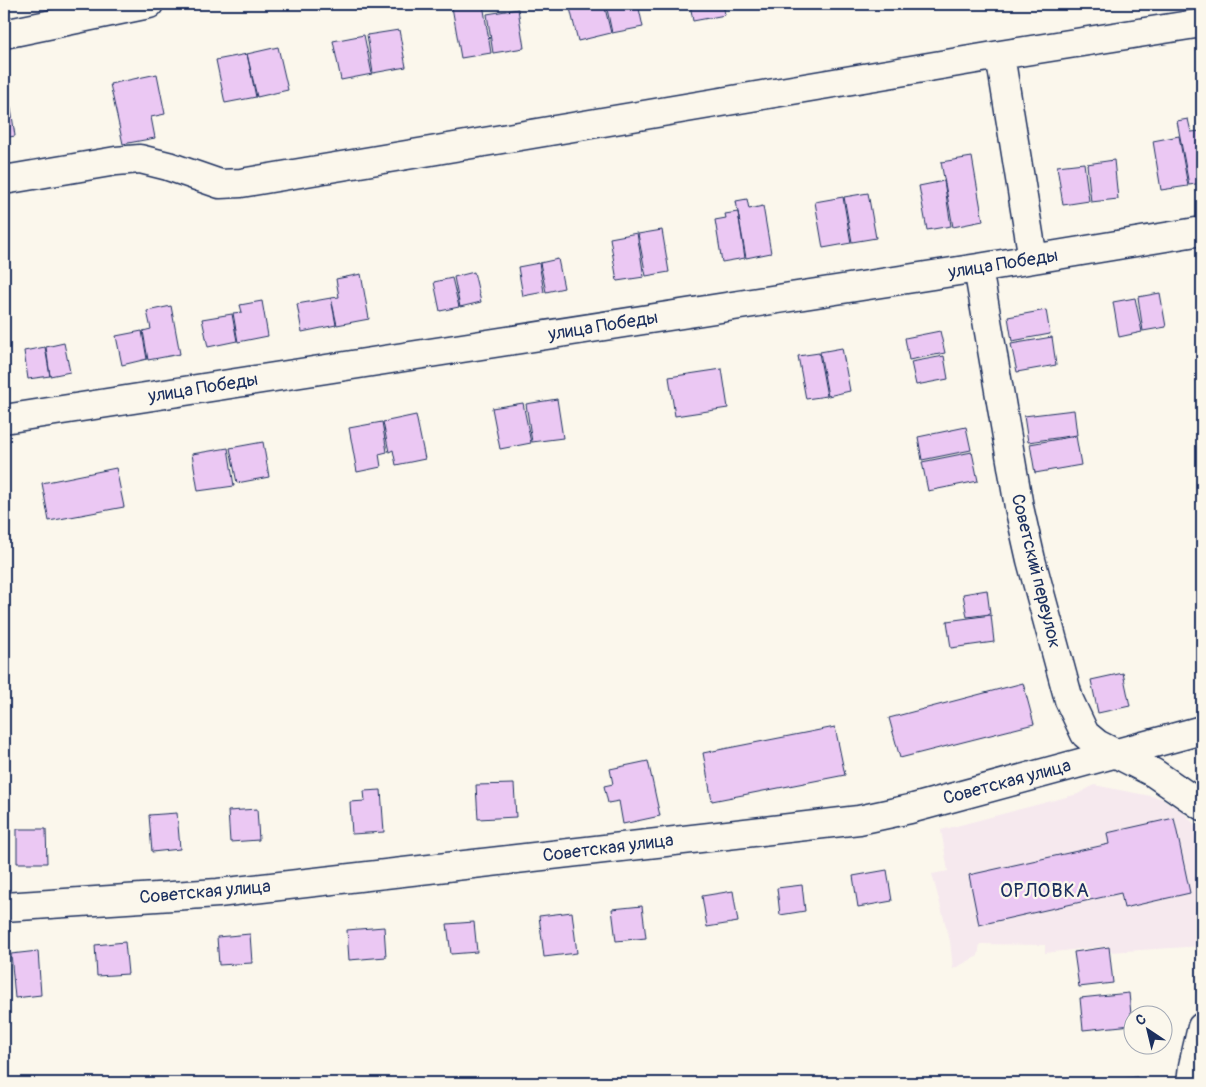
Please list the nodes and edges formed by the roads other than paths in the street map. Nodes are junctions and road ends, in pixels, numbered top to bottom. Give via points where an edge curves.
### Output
1 (149, 4) edge
2 (1202, 23) edge
3 (4, 34) edge
4 (1000, 55) junction
5 (4, 180) edge
6 (1202, 231) edge
7 (1033, 259) junction
8 (978, 268) junction
9 (4, 419) edge
10 (1202, 730) edge
11 (1115, 753) junction
12 (1202, 806) edge
13 (4, 907) edge
14 (1202, 1028) edge
15 (1192, 1083) edge

1 - 3 street
2 - 4 street
4 - 5 street via 241,183 220,184 140,159
4 - 7 street
6 - 7 street, улица Победы
7 - 8 street, улица Победы
8 - 9 street, улица Победы
8 - 11 street, Советский переулок via 1019,507 1069,700 1085,734
10 - 11 street, Советская улица
11 - 12 street, Советский переулок via 1154,772
11 - 13 street, Советская улица via 859,820 218,893
14 - 15 street

